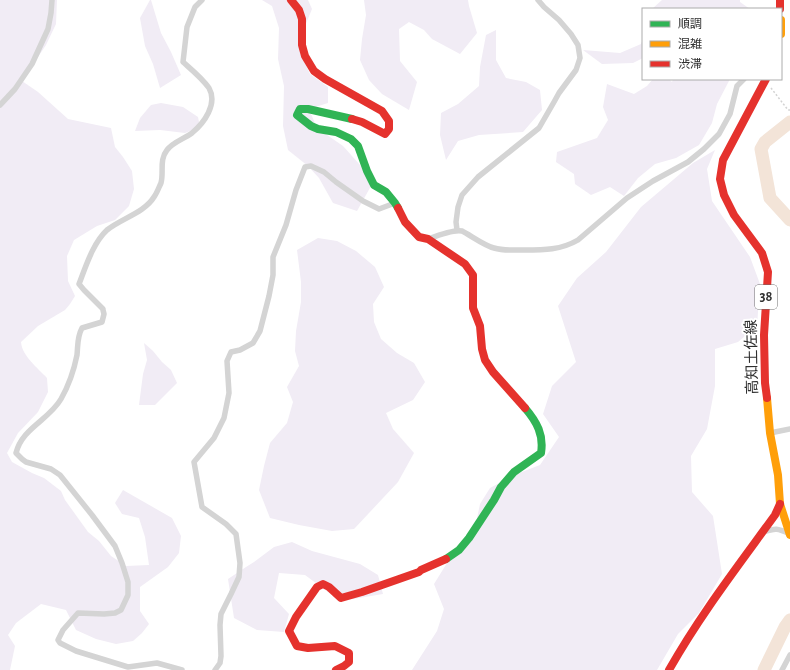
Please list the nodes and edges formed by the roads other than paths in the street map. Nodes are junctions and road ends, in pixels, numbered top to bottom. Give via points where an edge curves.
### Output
1 (52, 0) edge
2 (202, 0) edge
3 (291, 0) edge
4 (538, 0) edge
5 (743, 80) edge
6 (763, 80) edge
7 (0, 105) edge
8 (395, 203) junction
9 (457, 230) junction
10 (428, 239) junction
11 (790, 429) edge
12 (770, 433) junction
13 (780, 504) junction
14 (762, 532) junction
15 (790, 535) edge
16 (790, 655) edge
17 (182, 670) edge
18 (215, 670) edge
19 (336, 670) edge
20 (669, 670) edge
21 (782, 670) edge

1 - 7 street via 48,29 32,64
2 - 17 street via 195,7 187,27 183,62 210,90 212,102 209,112 192,132 166,151 162,161 161,182 154,197 97,241 79,284 103,309 102,322 82,328 78,335 72,375 61,400 27,433 16,453 26,462 51,469 60,475 115,546 128,582 128,595 121,610 104,614 78,613 63,630 58,640 60,643 76,651 128,667 157,663
3 - 8 street via 302,19 302,45 314,71 382,111 389,121 389,129 385,134 348,117 308,109 300,109 297,115 311,126 336,132 351,139 358,146 374,185 386,192
4 - 9 street via 559,20 578,45 580,58 576,70 539,128 478,177 462,195 458,207
5 - 9 street via 737,86 730,114 719,134 704,149 688,162 627,198 571,244 551,250 505,251 492,248
6 - 12 street, 高知土佐線 / 38 via 723,160 720,179 724,195 734,215 762,253 768,272 764,335
8 - 10 street via 405,222 414,232
8 - 18 street via 379,208 363,201 324,172 311,166 306,167 273,257 273,275 260,330 253,343 231,352 227,361 229,393 224,418 214,438 194,462 202,508 236,534 240,563 238,577 221,614 221,656
9 - 10 street
10 - 19 street via 465,264 473,275 473,308 480,326 485,360 533,418 539,428 541,453 514,472 501,487 469,538 445,560 419,572 341,598 323,584 317,587 289,631 297,646 336,646 349,653 349,662
11 - 12 street
12 - 13 street, 高知土佐線 / 38 via 778,475
13 - 14 street
13 - 15 street, 高知土佐線 / 38
14 - 15 street via 774,528
14 - 20 street via 708,607
16 - 21 street

